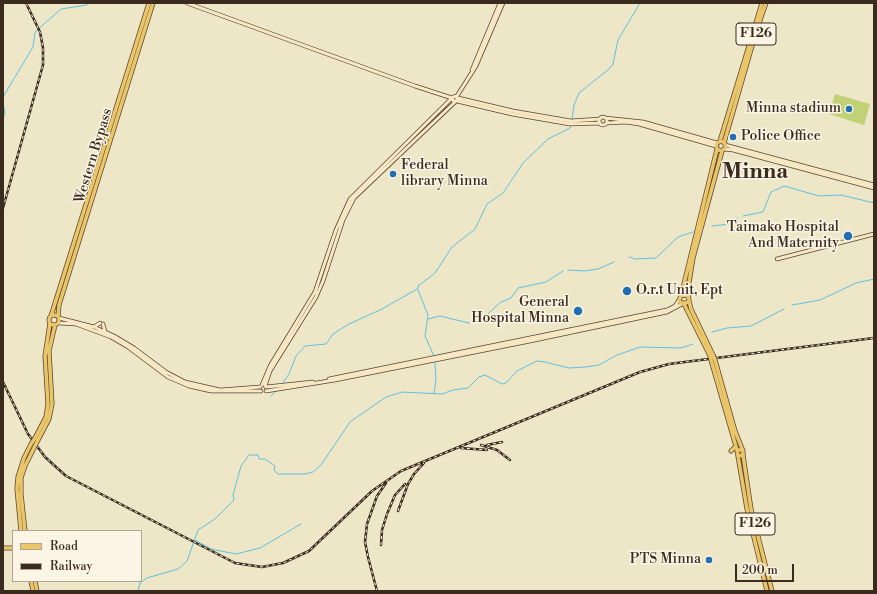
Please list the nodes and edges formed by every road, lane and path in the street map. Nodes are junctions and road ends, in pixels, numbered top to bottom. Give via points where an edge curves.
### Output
1 (149, 3) edge
2 (153, 3) edge
3 (187, 3) edge
4 (501, 3) edge
5 (762, 3) edge
6 (766, 3) edge
7 (455, 99) junction
8 (605, 118) junction
9 (600, 121) junction
10 (114, 123) junction
11 (607, 123) junction
12 (721, 146) junction
13 (874, 186) edge
14 (874, 234) edge
15 (777, 258) dead end
16 (680, 298) junction
17 (688, 298) junction
18 (683, 304) junction
19 (52, 316) junction
20 (58, 318) junction
21 (50, 323) junction
22 (57, 324) junction
23 (94, 327) junction
24 (105, 332) junction
25 (711, 355) junction
26 (713, 360) junction
27 (263, 386) junction
28 (280, 387) junction
29 (266, 391) junction
30 (261, 392) junction
31 (37, 439) junction
32 (33, 445) junction
33 (736, 445) junction
34 (737, 450) junction
35 (742, 450) junction
36 (731, 451) dead end
37 (743, 455) junction
38 (738, 456) junction
39 (21, 530) edge
40 (25, 530) edge
41 (3, 548) edge
42 (12, 548) edge
43 (767, 591) edge
44 (772, 591) edge

1 - 10 main road, Western Bypass
2 - 10 main road, Western Bypass
3 - 7 main road
4 - 7 main road via 476,66
5 - 12 main road, F126
6 - 12 main road, F126
7 - 9 main road via 512,114 576,123
7 - 27 main road via 350,199 336,230 315,292 270,366
8 - 9 main road
8 - 11 main road
8 - 12 main road via 643,122
9 - 11 main road via 603,125
10 - 19 main road, Western Bypass
10 - 20 main road, Western Bypass via 59,305
11 - 12 main road via 639,124
12 - 13 main road
12 - 16 main road, F126
12 - 17 main road, F126 via 689,275
14 - 15 main road
16 - 17 main road via 685,294
16 - 18 main road, F126
16 - 28 main road via 667,310
17 - 18 main road
17 - 25 main road, F126
18 - 25 main road, F126
18 - 28 main road via 667,312 530,341 335,380
19 - 20 main road
19 - 21 main road, Western Bypass via 49,319
20 - 22 main road, Western Bypass
20 - 23 main road
21 - 22 main road
21 - 31 main road via 45,356 48,404
22 - 30 main road via 73,323 111,337 168,377 190,386 216,392
22 - 31 main road via 49,351 52,408 49,419
23 - 24 main road
23 - 24 main road via 102,324
24 - 27 main road via 130,345 166,372 185,382 220,390
25 - 26 main road, F126, bridge
26 - 33 main road, F126
26 - 35 main road, F126
27 - 28 main road
27 - 29 main road
27 - 30 main road
28 - 29 main road
29 - 30 main road
31 - 32 main road, bridge
32 - 39 main road via 24,458 18,477
32 - 40 main road via 22,478
33 - 34 main road, F126
33 - 36 main road
34 - 35 main road
34 - 38 main road, F126
35 - 37 main road, F126
37 - 38 main road
37 - 44 main road, F126 via 751,509
38 - 43 main road, F126 via 747,509
41 - 42 main road

